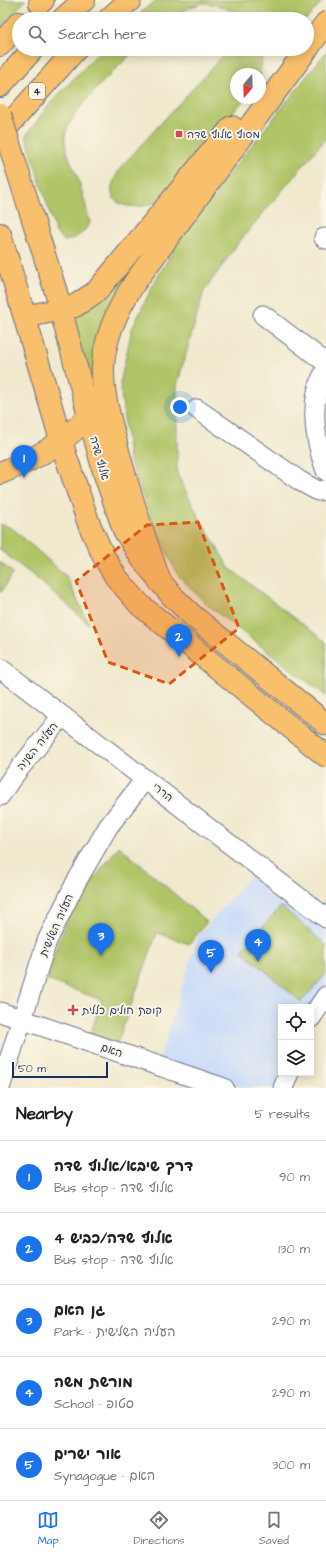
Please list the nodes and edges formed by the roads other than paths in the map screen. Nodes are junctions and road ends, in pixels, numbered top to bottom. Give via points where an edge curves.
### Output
1 (84, 0) edge
2 (130, 0) edge
3 (42, 1) edge
4 (30, 12) edge
5 (71, 12) edge
6 (117, 12) edge
7 (326, 13) edge
8 (326, 23) edge
9 (314, 28) edge
10 (12, 32) edge
11 (314, 39) edge
12 (0, 45) edge
13 (27, 56) edge
14 (70, 56) edge
15 (290, 56) edge
16 (302, 56) edge
17 (0, 86) edge
18 (266, 86) edge
19 (251, 104) edge
20 (0, 115) edge
21 (0, 135) edge
22 (1, 238) edge
23 (60, 309) junction
24 (263, 315) dead end
25 (25, 317) junction
26 (326, 363) edge
27 (326, 369) edge
28 (198, 409) dead end
29 (88, 417) junction
30 (62, 442) junction
31 (7, 470) edge
32 (326, 470) edge
33 (71, 471) junction
34 (326, 490) edge
35 (160, 582) junction
36 (0, 668) edge
37 (62, 716) junction
38 (326, 724) edge
39 (326, 756) edge
40 (146, 779) junction
41 (0, 796) edge
42 (326, 918) edge
43 (326, 996) edge
44 (0, 1012) edge
45 (314, 1014) edge
46 (22, 1020) junction
47 (288, 1076) edge
48 (0, 1088) edge
49 (224, 1088) edge
50 (283, 1088) edge

1 - 5 main road
2 - 6 main road
3 - 4 main road
7 - 9 main road
8 - 11 main road
10 - 12 main road
13 - 17 main road
14 - 21 main road, 4
15 - 18 main road
16 - 35 main road via 135,282 116,312 107,339 103,380 110,418 134,506
19 - 23 main road via 111,276 89,298 75,306
20 - 23 main road, אלוף שדה, bridge
22 - 25 main road
23 - 25 main road
23 - 29 main road, אלוף שדה
24 - 26 street
25 - 30 main road
27 - 32 street via 317,391 314,412 320,454
28 - 34 street via 300,481 318,491
29 - 30 main road
29 - 35 main road, אלוף שדה via 124,530
30 - 31 main road
30 - 33 main road
31 - 33 main road via 51,464 61,465
33 - 39 main road via 104,557 140,605
35 - 38 main road, אלוף שדה via 193,616
36 - 37 street, הררי
37 - 40 street, הררי
37 - 41 street, העליה השניה via 11,778
40 - 42 street, הררי
40 - 46 street, העליה השלישית via 108,827 75,884 47,941
43 - 45 street
44 - 46 street, האם
46 - 48 street, העליה השלישית
46 - 49 street, האם
47 - 50 street

